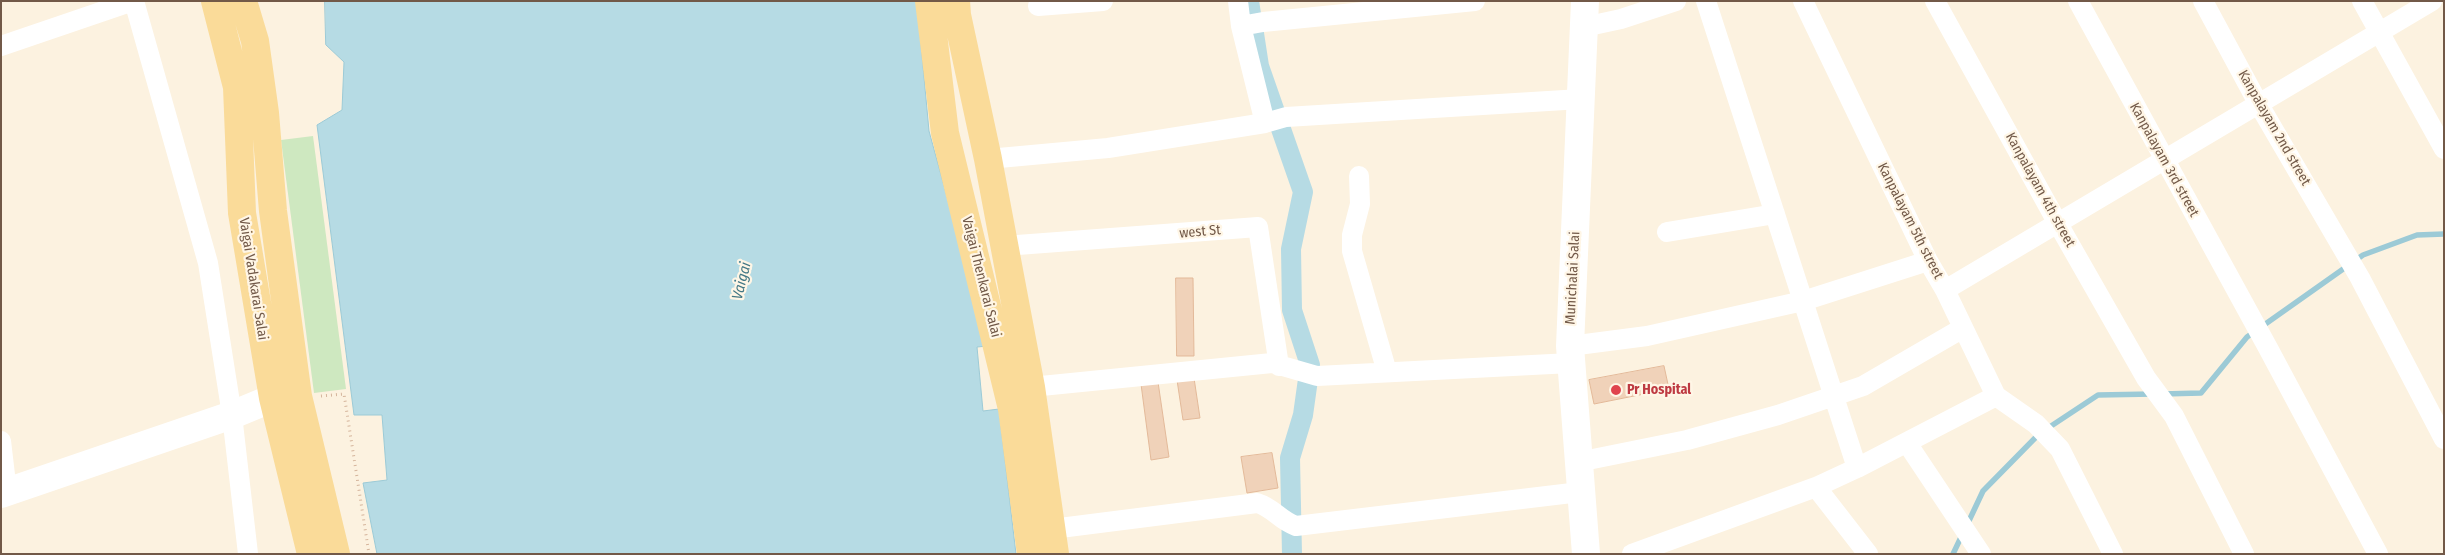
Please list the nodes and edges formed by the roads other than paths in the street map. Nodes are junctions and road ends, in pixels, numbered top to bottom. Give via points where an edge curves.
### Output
1 (133, 1) edge
2 (215, 1) edge
3 (243, 1) edge
4 (929, 1) edge
5 (956, 1) edge
6 (1103, 1) edge
7 (1238, 1) edge
8 (1475, 1) edge
9 (1676, 1) edge
10 (1706, 1) edge
11 (1803, 1) edge
12 (2078, 1) edge
13 (2203, 1) edge
14 (2362, 1) edge
15 (2432, 1) edge
16 (1938, 2) edge
17 (1038, 6) dead end
18 (1585, 14) edge
19 (1241, 26) junction
20 (2379, 33) junction
21 (1, 46) edge
22 (1581, 99) junction
23 (2258, 102) junction
24 (1265, 123) junction
25 (2444, 149) edge
26 (988, 159) junction
27 (2164, 159) junction
28 (1359, 176) dead end
29 (1775, 214) junction
30 (2057, 222) junction
31 (1667, 232) dead end
32 (1004, 246) junction
33 (1928, 261) junction
34 (1945, 290) junction
35 (1803, 301) junction
36 (1963, 328) junction
37 (1570, 355) junction
38 (1298, 371) junction
39 (1387, 372) junction
40 (1032, 387) junction
41 (1835, 395) junction
42 (1996, 396) junction
43 (285, 397) junction
44 (232, 415) junction
45 (2444, 438) edge
46 (1, 441) edge
47 (1907, 443) junction
48 (1578, 462) junction
49 (1857, 468) junction
50 (1816, 487) junction
51 (1580, 492) junction
52 (4, 493) edge
53 (1053, 542) edge
54 (1979, 550) edge
55 (248, 554) edge
56 (311, 554) edge
57 (336, 554) edge
58 (1031, 554) edge
59 (1586, 554) edge
60 (1632, 554) edge
61 (1868, 554) edge
62 (2113, 554) edge
63 (2244, 554) edge
64 (2378, 554) edge

1 - 21 street
1 - 44 street via 208,264
2 - 43 main road, Vaigai Vadakarai Salai via 237,86 242,213
3 - 43 main road, Vaigai Vadakarai Salai via 255,41 265,114
4 - 58 main road, Vaigai Thenkarai Salai via 945,133 1012,409
5 - 26 main road, Vaigai Thenkarai Salai
6 - 17 street
7 - 19 street
8 - 19 street
9 - 18 street via 1621,19
10 - 29 street
11 - 33 street, Kanpalayam 5th street
12 - 27 street, Kanpalayam 3rd street
13 - 23 street, Kanpalayam 2nd street
14 - 20 street
15 - 20 street
16 - 30 street, Kanpalayam 4th street
18 - 22 main road, Munichalai Salai
19 - 24 street
20 - 23 street
20 - 25 street
22 - 24 street via 1286,117
22 - 37 main road, Munichalai Salai
23 - 27 street
23 - 45 street, Kanpalayam 2nd street via 2360,278
24 - 26 street via 1108,148
26 - 32 main road, Vaigai Thenkarai Salai
27 - 30 street
27 - 64 street, Kanpalayam 3rd street
28 - 39 street via 1360,204 1352,235 1352,251
29 - 31 street
29 - 35 street
30 - 34 street
30 - 63 street, Kanpalayam 4th street via 2146,378 2174,416
32 - 38 street, west St via 1258,228
32 - 40 main road, Vaigai Thenkarai Salai
33 - 34 street, Kanpalayam 5th street
33 - 35 street
34 - 36 street, Kanpalayam 5th street
35 - 37 street
35 - 41 street
36 - 41 street via 1862,386
36 - 42 street, Kanpalayam 5th street
37 - 39 street
37 - 48 main road, Munichalai Salai
38 - 39 street
38 - 40 street via 1272,363
40 - 53 main road, Vaigai Thenkarai Salai
41 - 48 street via 1778,415 1687,440
41 - 49 street
42 - 47 street
42 - 62 street, Kanpalayam 5th street via 2036,424 2060,449
43 - 44 main road
43 - 56 main road, Vaigai Vadakarai Salai
43 - 57 main road, Vaigai Vadakarai Salai
44 - 52 main road
44 - 55 street
46 - 52 street
47 - 49 street
47 - 54 street
48 - 51 main road, Munichalai Salai
49 - 50 street
50 - 60 street
50 - 61 street
51 - 53 street via 1289,524 1257,502
51 - 59 main road, Munichalai Salai

